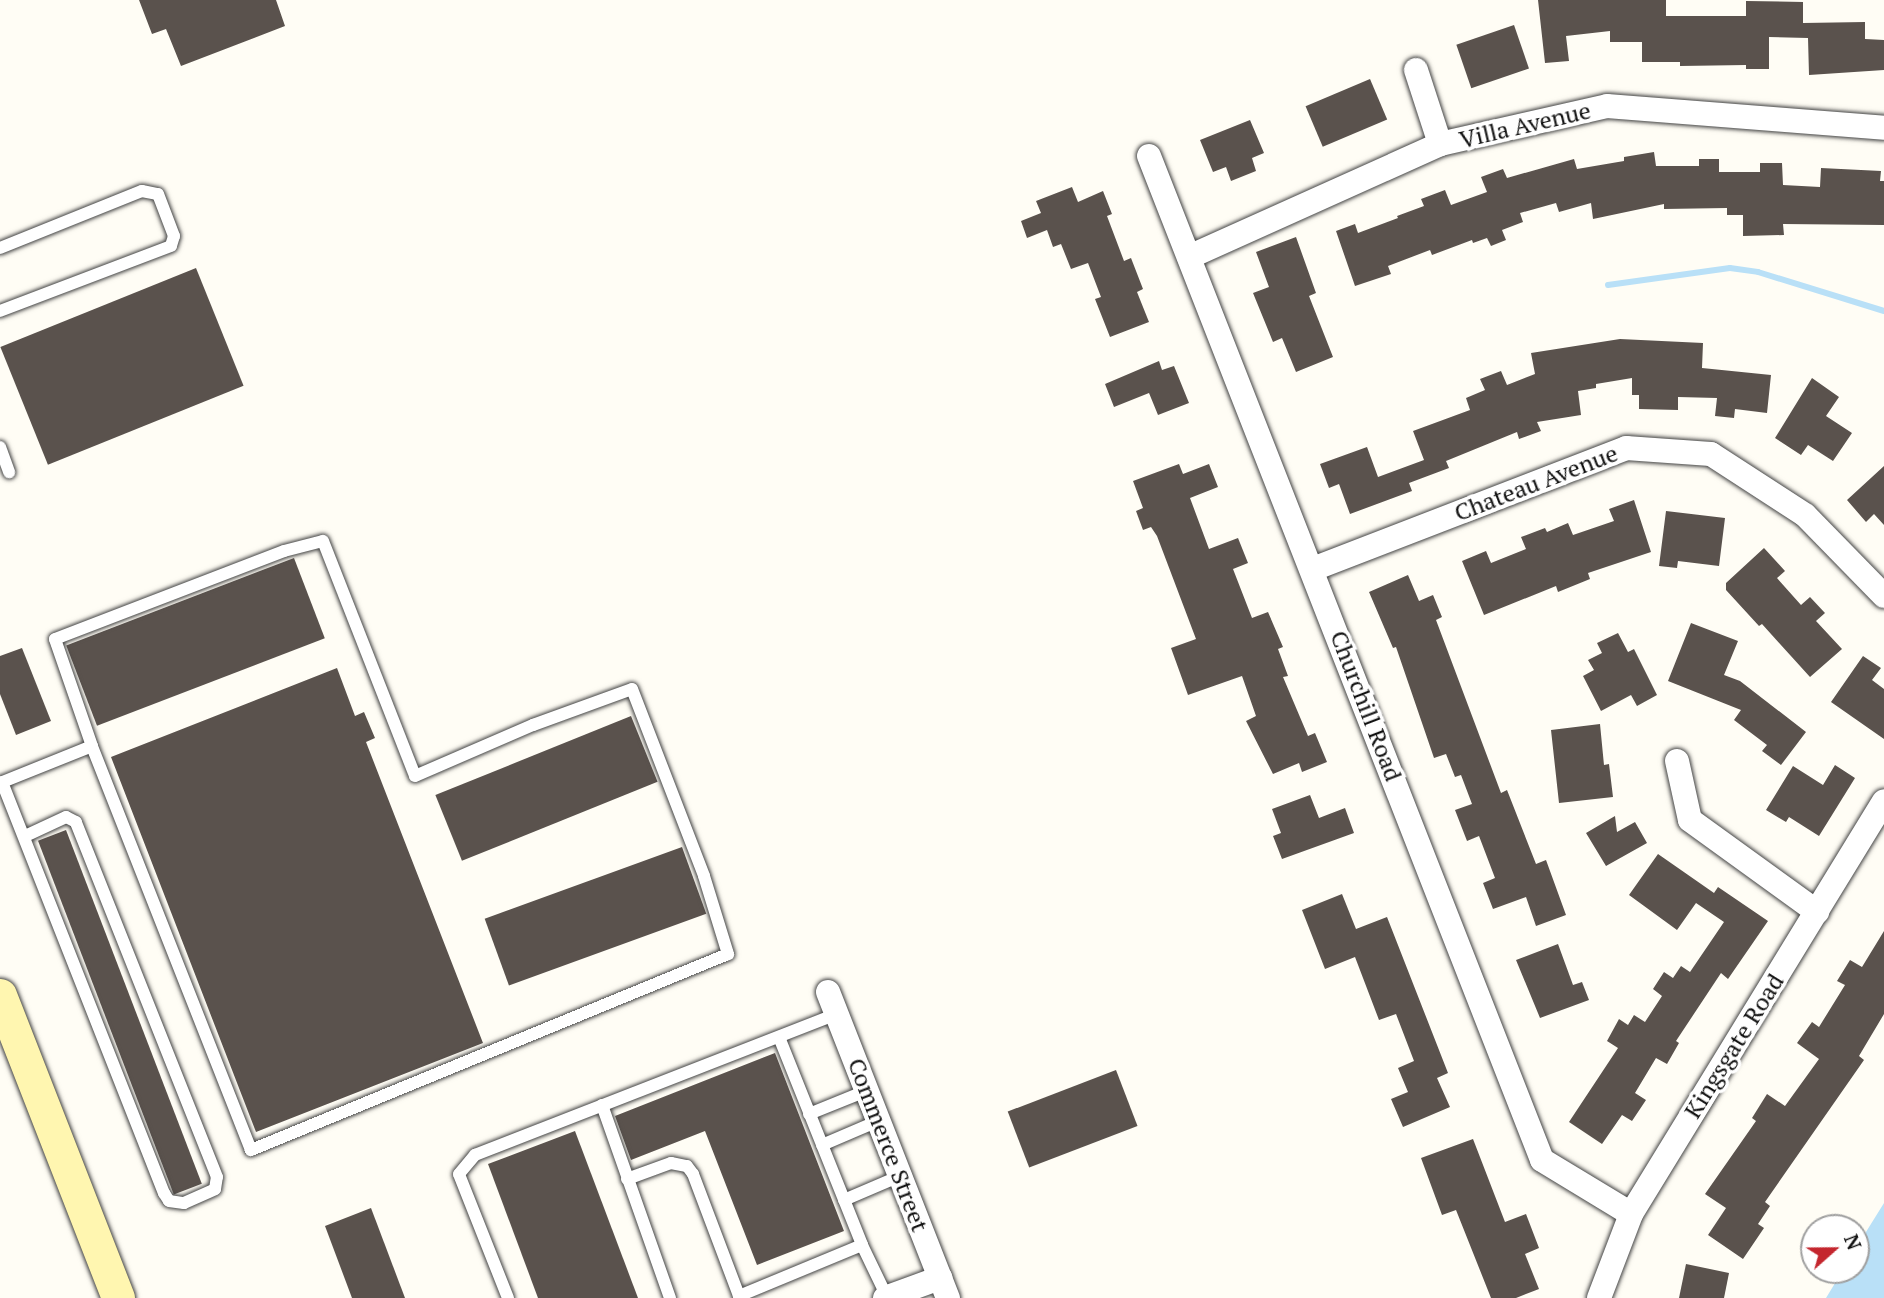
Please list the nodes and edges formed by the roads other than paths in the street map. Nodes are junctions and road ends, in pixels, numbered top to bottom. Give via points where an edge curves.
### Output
1 (1416, 69) dead end
2 (1884, 128) edge
3 (1440, 144) junction
4 (1149, 156) dead end
5 (0, 248) edge
6 (1189, 257) junction
7 (0, 311) edge
8 (0, 447) edge
9 (9, 472) dead end
10 (1312, 569) junction
11 (1884, 596) edge
12 (92, 746) junction
13 (1677, 761) dead end
14 (1, 782) edge
15 (1884, 801) edge
16 (25, 836) junction
17 (1817, 912) junction
18 (0, 995) edge
19 (832, 1003) joint
20 (779, 1037) junction
21 (866, 1091) junction
22 (602, 1105) junction
23 (809, 1114) junction
24 (878, 1121) junction
25 (822, 1145) junction
26 (900, 1176) junction
27 (627, 1179) junction
28 (844, 1199) junction
29 (1631, 1214) junction
30 (862, 1245) junction
31 (944, 1288) edge
32 (739, 1297) edge
33 (118, 1298) edge
34 (508, 1298) edge
35 (670, 1298) edge
36 (886, 1298) edge
37 (1599, 1298) edge

1 - 3 street
2 - 3 street, Villa Avenue via 1607,106
3 - 6 street, Villa Avenue
4 - 6 street, Churchill Road
5 - 7 lane via 142,191 158,194 174,236 171,246
6 - 10 street, Churchill Road
8 - 9 lane
10 - 11 street, Chateau Avenue via 1626,448 1711,454 1805,515
10 - 29 street, Churchill Road via 1542,1160
12 - 12 lane via 251,1150 728,954 704,876 632,689 415,776 324,541 284,551 55,639
12 - 14 lane
13 - 17 street via 1690,820
14 - 16 lane
15 - 17 street, Kingsgate Road
16 - 16 lane via 164,1193 169,1200 184,1203 215,1189 217,1177 76,822 66,817
17 - 29 street, Kingsgate Road
18 - 33 street
19 - 20 lane
19 - 21 street, Commerce Street
20 - 22 lane
20 - 23 lane
21 - 23 lane
21 - 24 street, Commerce Street
22 - 27 lane
22 - 34 lane via 475,1155 459,1174
23 - 25 lane
24 - 25 lane
24 - 26 street, Commerce Street
25 - 28 lane
26 - 28 lane
26 - 31 street, Commerce Street
27 - 32 lane via 671,1163 687,1166 694,1174
27 - 35 lane
28 - 30 lane
29 - 37 street, Kingsgate Road
30 - 32 lane
30 - 36 lane
31 - 36 street

